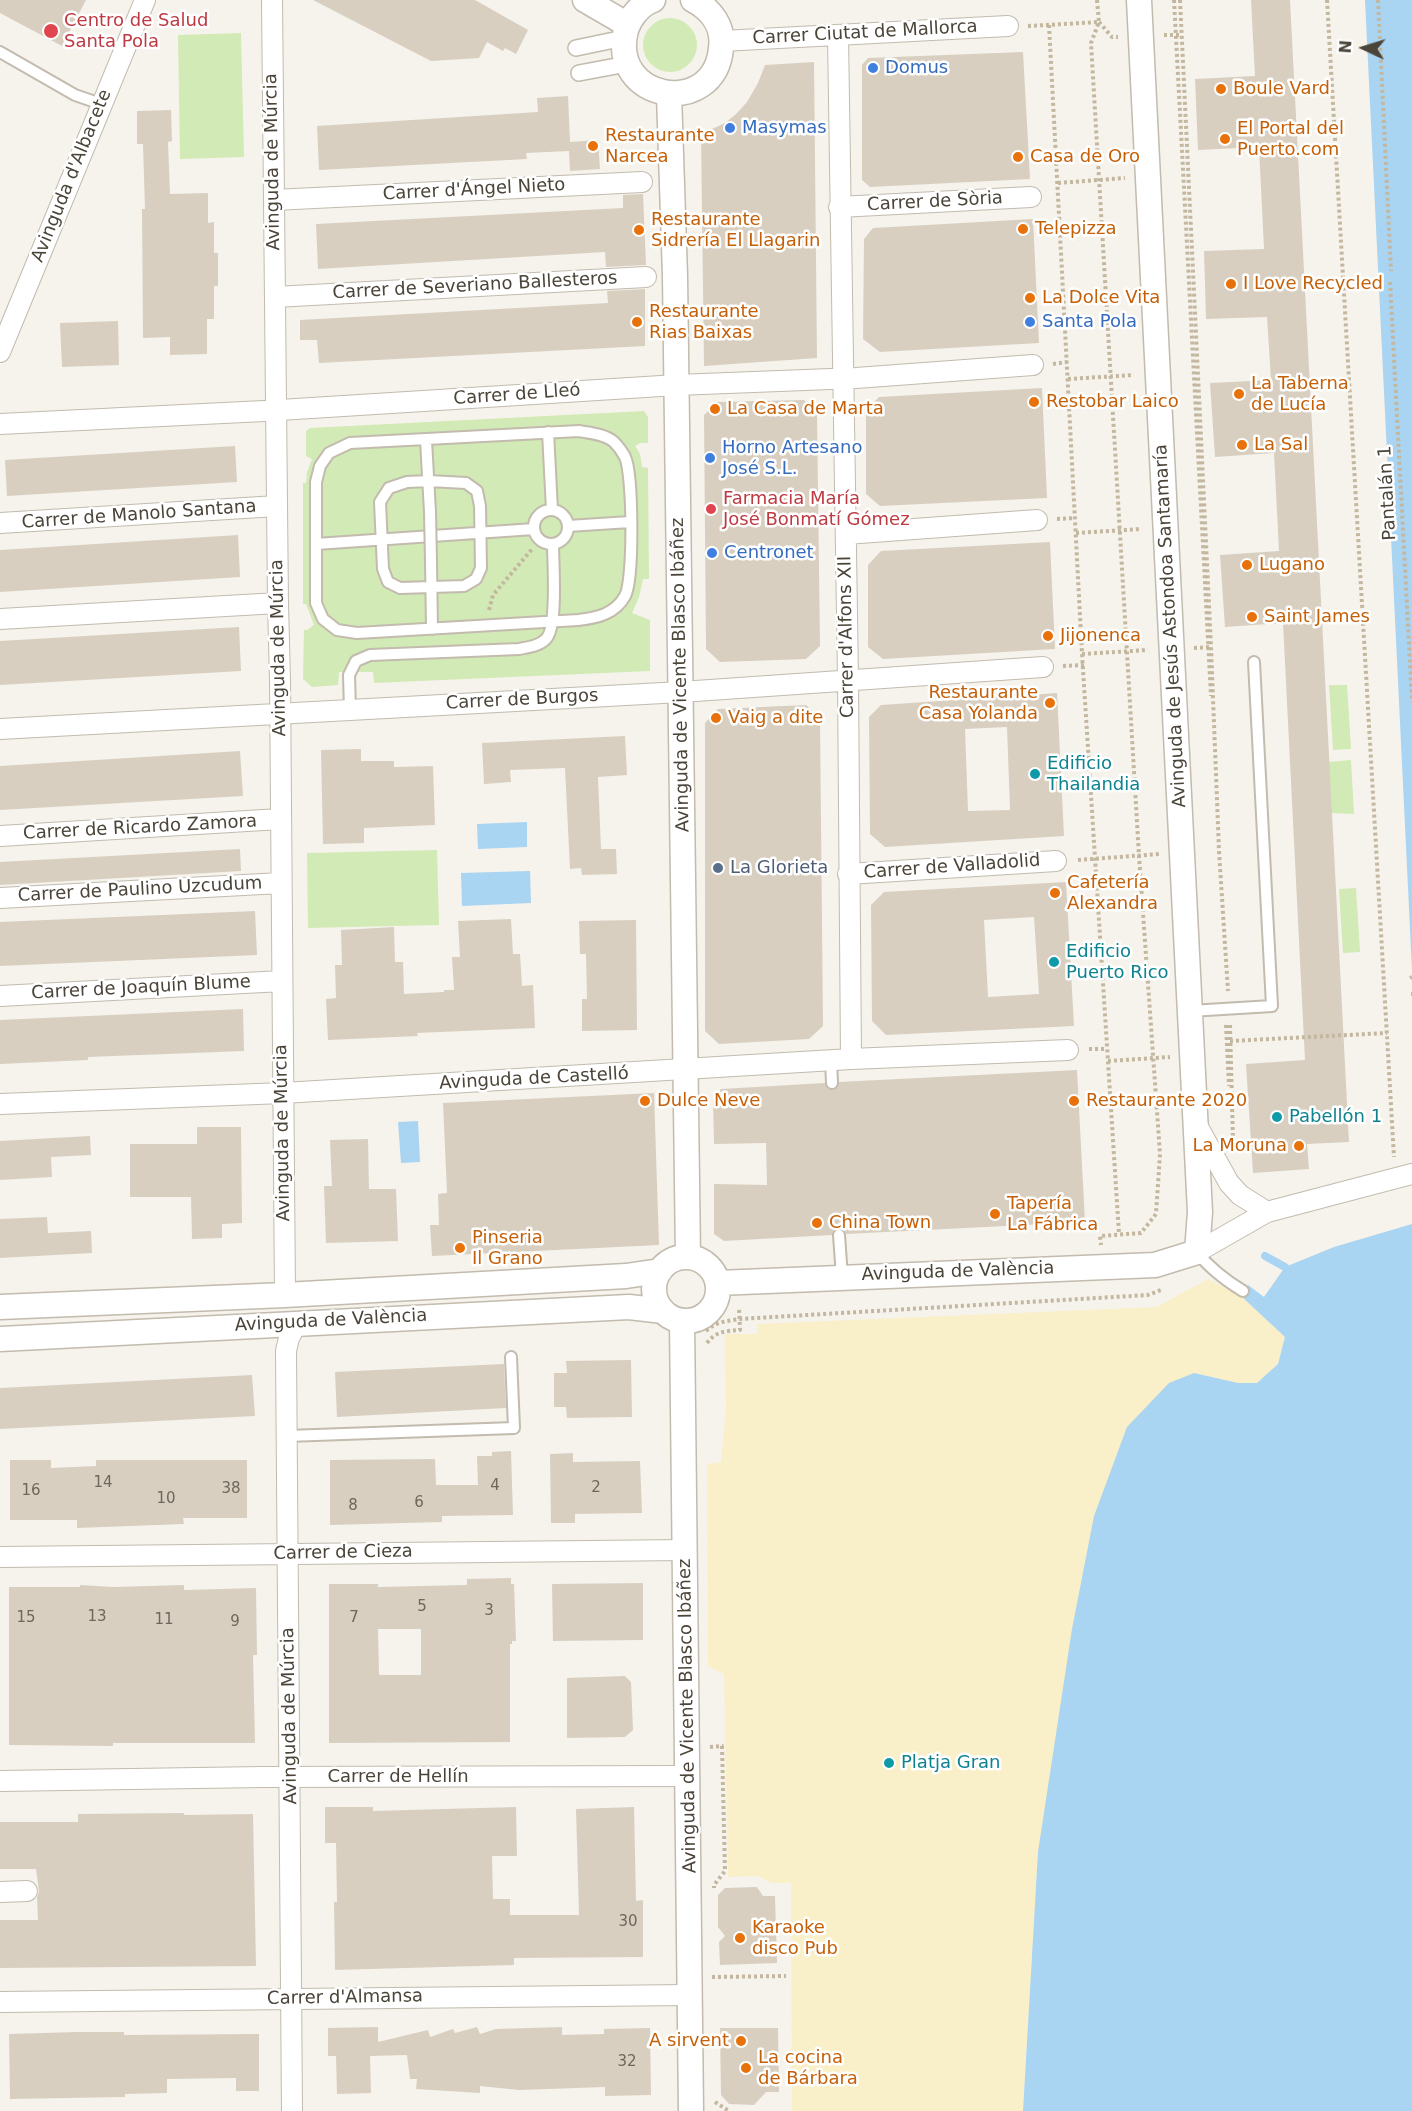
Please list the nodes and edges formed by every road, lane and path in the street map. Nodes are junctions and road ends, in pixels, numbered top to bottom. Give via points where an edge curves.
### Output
1 (145, 0) edge
2 (272, 0) edge
3 (585, 0) edge
4 (653, 0) edge
5 (1097, 0) edge
6 (1139, 0) edge
7 (1174, 0) edge
8 (1180, 0) edge
9 (1327, 0) edge
10 (1378, 0) edge
11 (701, 2) edge
12 (1099, 22) junction
13 (1008, 26) dead end
14 (626, 31) junction
15 (838, 36) junction
16 (722, 40) junction
17 (576, 48) dead end
18 (0, 52) edge
19 (627, 64) junction
20 (579, 73) dead end
21 (669, 94) junction
22 (101, 104) junction
23 (673, 181) junction
24 (642, 182) joint
25 (1031, 197) dead end
26 (274, 200) junction
27 (839, 207) junction
28 (1391, 270) dead end
29 (675, 276) junction
30 (646, 277) joint
31 (1390, 282) dead end
32 (275, 297) junction
33 (0, 352) edge
34 (1033, 365) dead end
35 (843, 378) junction
36 (677, 385) junction
37 (276, 410) junction
38 (0, 424) edge
39 (548, 432) junction
40 (426, 440) junction
41 (429, 481) junction
42 (277, 506) junction
43 (552, 510) junction
44 (1037, 520) dead end
45 (630, 522) junction
46 (0, 523) edge
47 (568, 526) junction
48 (534, 529) junction
49 (480, 532) junction
50 (846, 534) junction
51 (382, 540) junction
52 (316, 544) junction
53 (553, 544) junction
54 (534, 548) dead end
55 (431, 587) junction
56 (278, 603) junction
57 (0, 619) edge
58 (554, 622) junction
59 (490, 625) junction
60 (432, 629) junction
61 (1254, 662) dead end
62 (1043, 667) dead end
63 (848, 679) junction
64 (681, 692) junction
65 (1412, 702) edge
66 (350, 710) junction
67 (280, 713) junction
68 (0, 729) edge
69 (280, 819) junction
70 (0, 836) edge
71 (1219, 851) junction
72 (1056, 861) dead end
73 (848, 874) junction
74 (281, 883) junction
75 (0, 898) edge
76 (282, 981) junction
77 (0, 996) edge
78 (1227, 1009) junction
79 (1190, 1011) junction
80 (1387, 1033) junction
81 (1230, 1041) junction
82 (1068, 1050) dead end
83 (1193, 1056) junction
84 (1153, 1058) junction
85 (851, 1059) junction
86 (831, 1060) junction
87 (1108, 1061) junction
88 (686, 1070) junction
89 (831, 1083) dead end
90 (283, 1093) junction
91 (0, 1104) edge
92 (1196, 1124) junction
93 (1394, 1161) dead end
94 (1412, 1174) edge
95 (1267, 1212) junction
96 (839, 1235) dead end
97 (1197, 1252) junction
98 (688, 1257) junction
99 (660, 1271) junction
100 (842, 1277) junction
101 (728, 1283) junction
102 (1170, 1286) dead end
103 (1244, 1291) dead end
104 (285, 1295) junction
105 (0, 1307) edge
106 (672, 1316) junction
107 (740, 1318) junction
108 (722, 1322) dead end
109 (297, 1323) junction
110 (0, 1339) edge
111 (511, 1357) dead end
112 (682, 1365) junction
113 (287, 1436) junction
114 (686, 1550) junction
115 (289, 1554) junction
116 (0, 1557) edge
117 (722, 1746) dead end
118 (688, 1776) junction
119 (290, 1777) junction
120 (0, 1781) edge
121 (27, 1891) dead end
122 (0, 1892) edge
123 (714, 1896) dead end
124 (715, 1965) dead end
125 (786, 1976) dead end
126 (715, 1977) junction
127 (690, 1986) junction
128 (715, 1989) dead end
129 (292, 1998) junction
130 (0, 2002) edge
131 (715, 2092) dead end
132 (292, 2111) edge
133 (691, 2111) edge
134 (729, 2111) edge

1 - 22 street, Avinguda d'Albacete
2 - 26 street, Avinguda de Múrcia
3 - 14 street
4 - 14 street via 636,12
5 - 12 path
6 - 79 street, Avinguda de Jesús Astondoa Santamaría
7 - 71 path
8 - 71 path
9 - 80 path
10 - 28 path
11 - 16 street via 719,27
12 - 84 path via 1091,43 1092,66
12 - 87 path via 1049,25
13 - 15 street, Carrer Ciutat de Mallorca
14 - 17 street
14 - 19 street
15 - 16 street, Carrer Ciutat de Mallorca
15 - 27 street, Carrer d'Alfons XII
16 - 21 street via 721,57 713,73 701,85
18 - 22 lane via 75,95
19 - 20 street
19 - 21 street via 644,85
21 - 23 street, Avinguda de Vicente Blasco Ibáñez
22 - 33 street, Avinguda d'Albacete
23 - 24 street, Carrer d'Ángel Nieto
23 - 29 street, Avinguda de Vicente Blasco Ibáñez
24 - 26 street, Carrer d'Ángel Nieto
25 - 27 street, Carrer de Sòria
26 - 32 street, Avinguda de Múrcia
27 - 35 street, Carrer d'Alfons XII
29 - 30 street, Carrer de Severiano Ballesteros
29 - 36 street, Avinguda de Vicente Blasco Ibáñez
30 - 32 street, Carrer de Severiano Ballesteros
31 - 65 path, Pantalán 1
32 - 37 street, Avinguda de Múrcia
34 - 35 street, Carrer de Lleó
35 - 36 street, Carrer de Lleó
35 - 50 street, Carrer d'Alfons XII
36 - 37 street, Carrer de Lleó
36 - 64 street, Avinguda de Vicente Blasco Ibáñez
37 - 38 street, Carrer de Lleó
37 - 42 street, Avinguda de Múrcia
39 - 40 lane
39 - 43 lane
39 - 45 lane via 579,431 614,442 625,457 630,479
40 - 41 lane
40 - 52 lane via 350,442 329,453 316,482
41 - 49 lane via 466,483 477,491
41 - 51 lane via 389,488 380,502
41 - 55 lane, bridge
42 - 46 street, Carrer de Manolo Santana
42 - 56 street, Avinguda de Múrcia
43 - 47 lane via 560,513
43 - 48 lane via 542,512
44 - 50 street
45 - 47 lane
45 - 58 lane via 626,594 616,608 600,617
47 - 53 lane via 566,535
48 - 49 lane
48 - 53 lane via 544,543
49 - 51 lane
49 - 55 lane via 481,568 476,579 464,586
50 - 63 street, Carrer d'Alfons XII
51 - 52 lane
51 - 55 lane via 383,569 388,582 400,588
52 - 60 lane via 316,603 323,619 337,630 357,633
53 - 58 lane
54 - 59 path via 493,595 488,606
55 - 60 lane
56 - 57 street
56 - 67 street, Avinguda de Múrcia
58 - 59 lane
58 - 66 lane via 547,638 519,649 363,658 349,675
59 - 60 lane
61 - 78 lane via 1272,1006
62 - 63 street, Carrer de Burgos
63 - 64 street, Carrer de Burgos
63 - 73 street, Carrer d'Alfons XII
64 - 66 street, Carrer de Burgos
64 - 88 street, Avinguda de Vicente Blasco Ibáñez
66 - 67 street, Carrer de Burgos
67 - 68 street, Carrer de Burgos
67 - 69 street, Avinguda de Múrcia
69 - 70 street, Carrer de Ricardo Zamora
69 - 74 street, Avinguda de Múrcia
71 - 78 path
72 - 73 street, Carrer de Valladolid
73 - 85 street, Carrer d'Alfons XII
74 - 75 street, Carrer de Paulino Uzcudum
74 - 76 street, Avinguda de Múrcia
76 - 77 street, Carrer de Joaquín Blume
76 - 90 street, Avinguda de Múrcia
78 - 79 lane
78 - 81 path
78 - 81 path via 1232,1146
79 - 83 street, Avinguda de Jesús Astondoa Santamaría
80 - 81 path
80 - 93 path
82 - 85 street, Avinguda de Castelló
83 - 84 path
83 - 92 street, Avinguda de Jesús Astondoa Santamaría
84 - 87 path
84 - 87 path via 1160,1154 1156,1215 1141,1233 1130,1234 1119,1234
85 - 86 street, Avinguda de Castelló
86 - 88 street, Avinguda de Castelló
86 - 89 lane
88 - 90 street, Avinguda de Castelló
88 - 98 street, Avinguda de Vicente Blasco Ibáñez
90 - 91 street, Avinguda de Castelló
90 - 104 street, Avinguda de Múrcia
92 - 95 street via 1229,1183
92 - 97 street, Avinguda de Jesús Astondoa Santamaría via 1200,1212
94 - 95 street
95 - 97 street
96 - 100 lane
97 - 100 street, Avinguda de València via 1155,1265
97 - 103 lane via 1215,1272
98 - 99 street via 672,1260
98 - 101 street via 699,1259
99 - 104 street, Avinguda de València
99 - 106 street via 654,1292 657,1302
100 - 101 street, Avinguda de València
101 - 106 street via 711,1311 694,1321
101 - 107 path
102 - 107 path via 1148,1295
104 - 105 street, Avinguda de València
106 - 109 street, Avinguda de València via 629,1307
106 - 112 street, Avinguda de Vicente Blasco Ibáñez
107 - 108 path
107 - 112 path via 740,1330 712,1336 702,1349 702,1365
109 - 110 street, Avinguda de València
109 - 113 street, Avinguda de Múrcia via 286,1351
111 - 113 lane via 514,1428
112 - 114 street, Avinguda de Vicente Blasco Ibáñez
113 - 115 street, Avinguda de Múrcia
114 - 115 street, Carrer de Cieza
114 - 118 street, Avinguda de Vicente Blasco Ibáñez
115 - 116 street, Carrer de Cieza
115 - 119 street, Avinguda de Múrcia
117 - 123 path via 725,1871 714,1885
118 - 119 street, Carrer de Hellín
118 - 127 street, Avinguda de Vicente Blasco Ibáñez
119 - 120 street, Carrer de Hellín
119 - 129 street, Avinguda de Múrcia
121 - 122 street
124 - 126 path
125 - 126 path
126 - 127 path
126 - 128 path
127 - 129 street, Carrer d'Almansa
127 - 133 street, Avinguda de Vicente Blasco Ibáñez
129 - 130 street, Carrer d'Almansa
129 - 132 street, Avinguda de Múrcia
131 - 134 path via 715,2104

